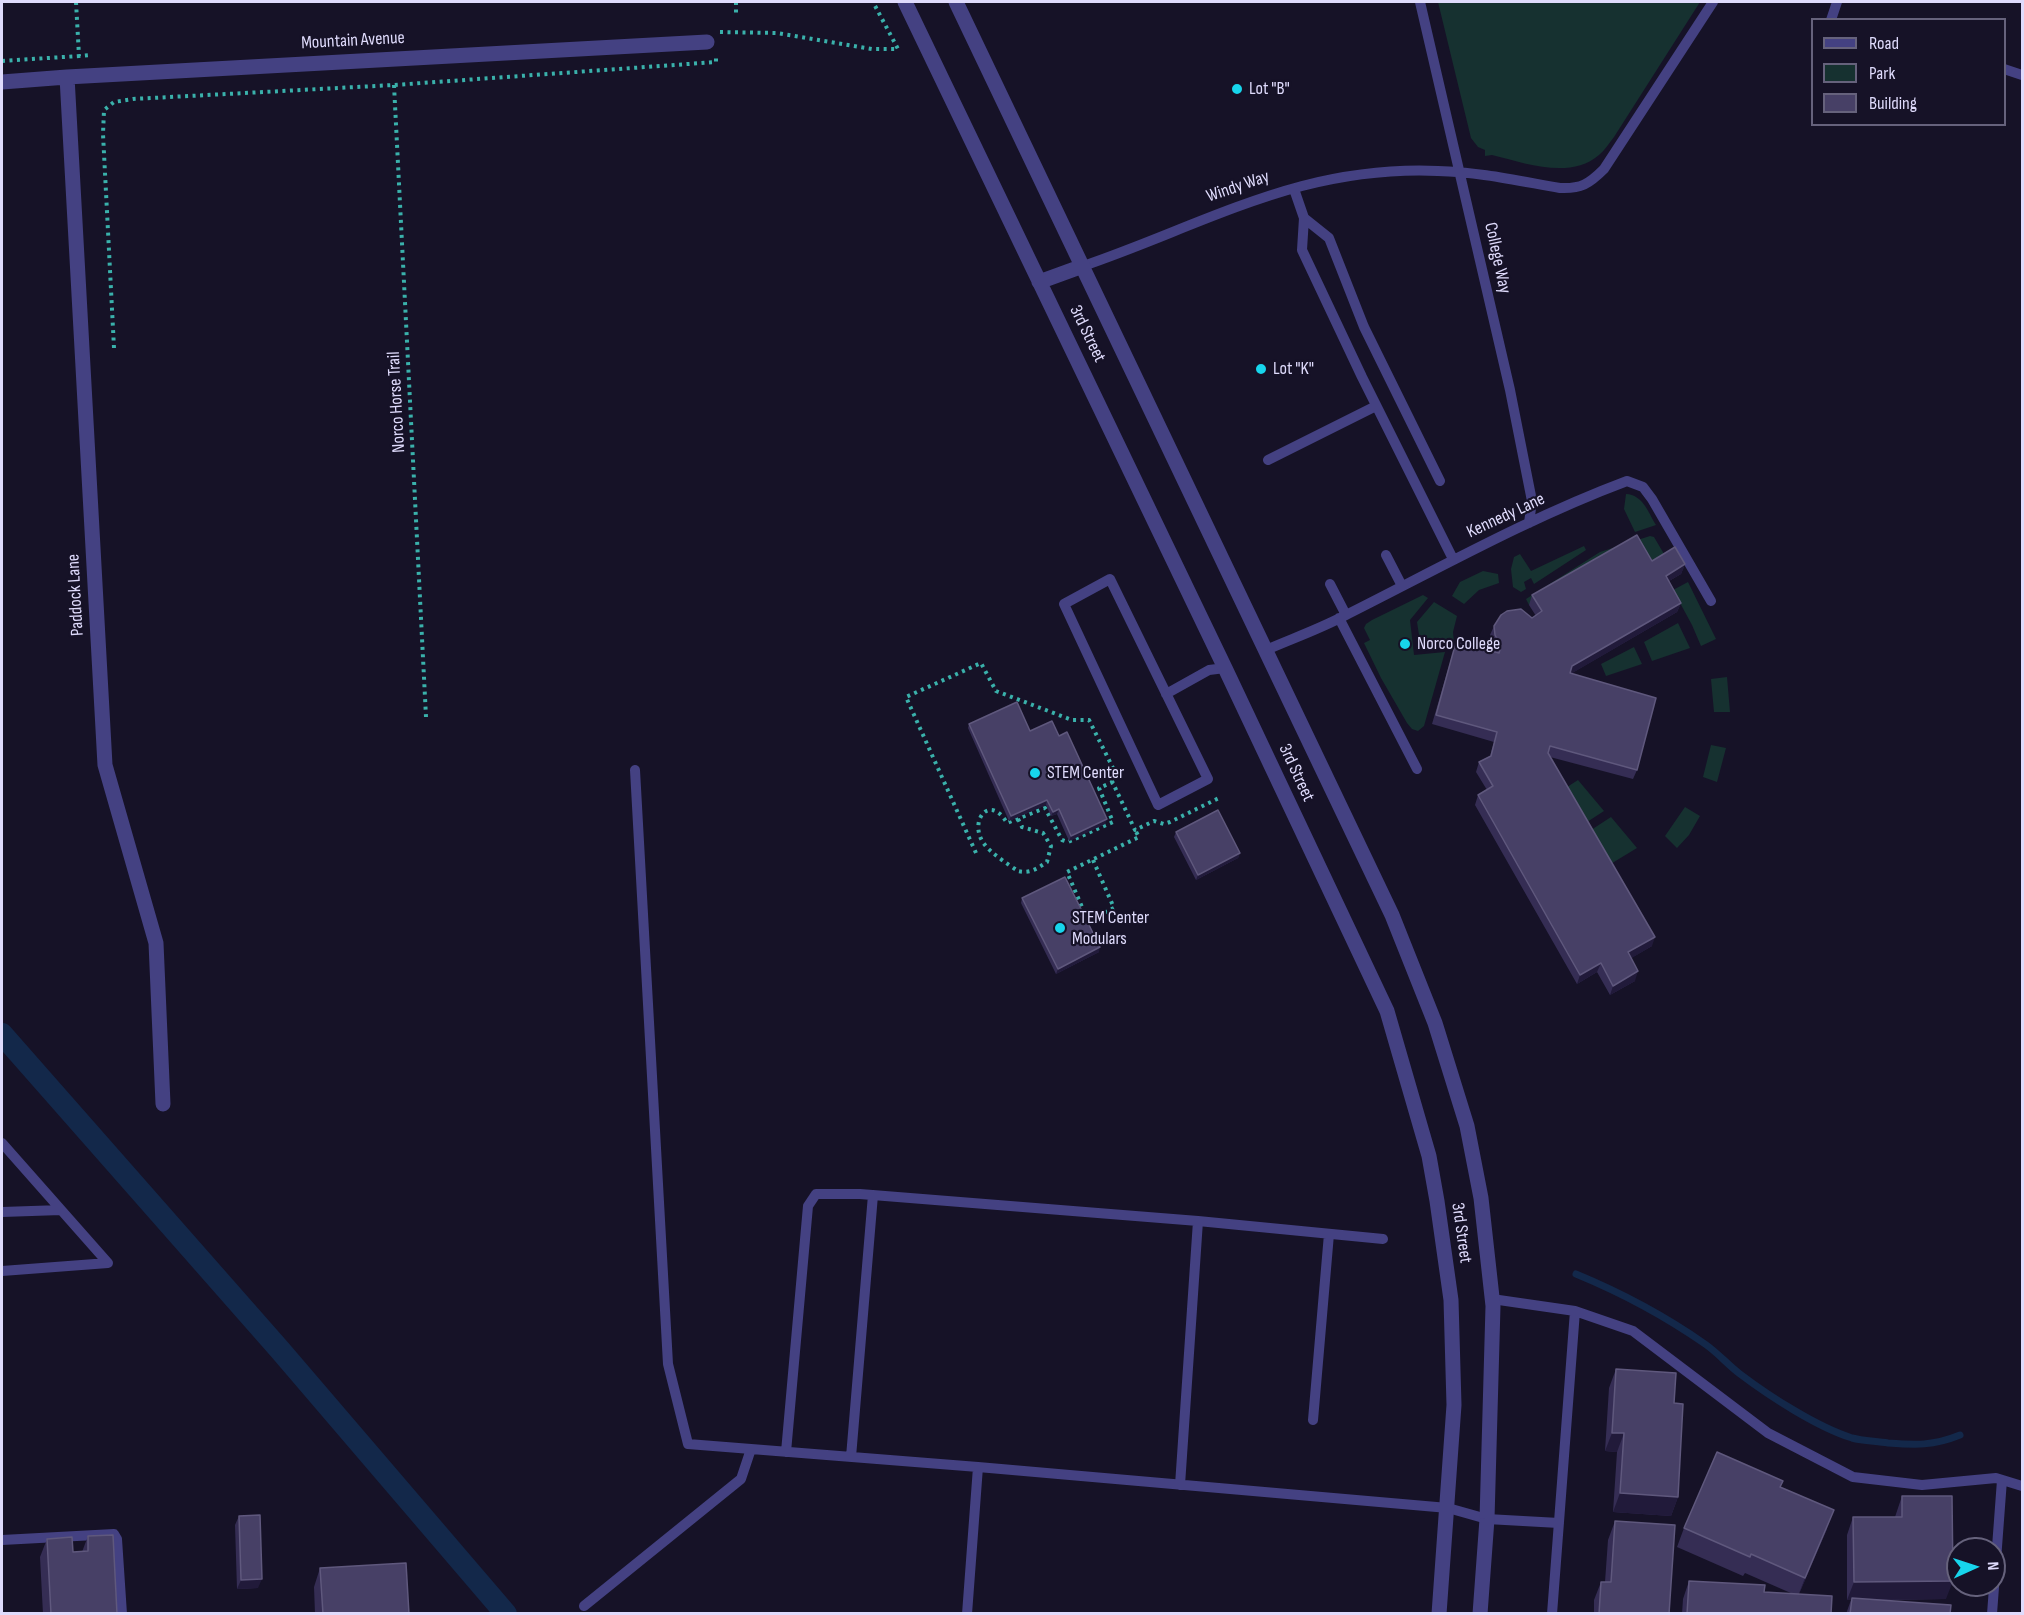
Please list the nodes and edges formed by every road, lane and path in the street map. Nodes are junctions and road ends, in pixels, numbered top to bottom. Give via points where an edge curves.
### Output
1 (736, 2) edge
2 (905, 2) edge
3 (956, 2) edge
4 (1420, 2) edge
5 (1713, 2) edge
6 (1837, 2) edge
7 (736, 15) dead end
8 (1832, 18) edge
9 (714, 41) joint
10 (79, 56) dead end
11 (2, 61) edge
12 (2006, 70) edge
13 (2022, 75) edge
14 (67, 77) junction
15 (2, 82) edge
16 (394, 85) junction
17 (1459, 173) junction
18 (1294, 189) junction
19 (1305, 218) junction
20 (1083, 266) junction
21 (1039, 282) junction
22 (114, 348) dead end
23 (1377, 406) junction
24 (1268, 460) dead end
25 (1440, 481) dead end
26 (1529, 523) junction
27 (1386, 555) dead end
28 (1453, 560) junction
29 (1330, 584) dead end
30 (1402, 586) junction
31 (1711, 601) dead end
32 (1343, 617) junction
33 (1266, 650) junction
34 (1225, 668) junction
35 (1166, 694) junction
36 (426, 717) dead end
37 (1417, 769) dead end
38 (635, 770) dead end
39 (1113, 782) junction
40 (1221, 797) dead end
41 (1018, 819) junction
42 (1135, 830) junction
43 (976, 853) dead end
44 (1093, 860) junction
45 (163, 1104) dead end
46 (2, 1143) edge
47 (873, 1195) junction
48 (61, 1210) junction
49 (2, 1212) edge
50 (1198, 1221) junction
51 (1329, 1234) junction
52 (1383, 1239) dead end
53 (2, 1271) edge
54 (1492, 1299) junction
55 (1575, 1311) junction
56 (1313, 1420) dead end
57 (751, 1449) junction
58 (786, 1452) junction
59 (851, 1457) junction
60 (978, 1467) junction
61 (2002, 1480) junction
62 (1180, 1485) junction
63 (2022, 1486) edge
64 (1448, 1508) junction
65 (1487, 1519) junction
66 (1558, 1523) junction
67 (2, 1540) edge
68 (584, 1606) dead end
69 (122, 1614) edge
70 (967, 1614) edge
71 (1439, 1614) edge
72 (1480, 1614) edge
73 (1552, 1614) edge
74 (1992, 1614) edge

1 - 7 path
2 - 21 street, 3rd Street
3 - 20 street, 3rd Street
4 - 17 lane, College Way
5 - 17 lane, Windy Way via 1594,180 1571,189
6 - 8 lane
9 - 14 street, Mountain Avenue
9 - 16 path via 716,62
10 - 11 path
12 - 13 lane
14 - 15 street, Mountain Avenue
14 - 45 street, Paddock Lane via 105,765 156,943
16 - 22 path via 133,99 114,102 104,110
16 - 36 path, Norco Horse Trail
17 - 18 lane, Windy Way via 1387,173
17 - 26 lane, College Way via 1510,390 1532,501
18 - 19 lane
18 - 20 lane, Windy Way
19 - 23 lane via 1302,250
19 - 25 lane via 1329,238 1364,327
20 - 21 street, Windy Way
20 - 33 street, 3rd Street
21 - 34 street, 3rd Street
23 - 24 lane
23 - 28 lane
26 - 28 lane, Kennedy Lane
26 - 31 lane, Kennedy Lane via 1627,481 1643,487
27 - 30 lane
28 - 30 lane, Kennedy Lane
29 - 32 lane
30 - 32 lane, Kennedy Lane
32 - 33 lane, Kennedy Lane
32 - 37 lane
33 - 54 street, 3rd Street via 1392,915 1435,1023 1467,1126 1481,1198
34 - 35 lane via 1209,670
34 - 64 street, 3rd Street via 1387,1011 1429,1156 1451,1300 1454,1406
35 - 35 lane via 1110,579 1064,603 1158,805 1208,779
38 - 57 lane via 668,1364 688,1444
39 - 41 path via 1099,788 1113,822 1068,842 1062,840 1045,808
39 - 42 path
39 - 43 path via 1114,770 1089,720 1072,720 996,691 981,663 906,697
40 - 42 path via 1170,822 1154,821
41 - 41 path via 1007,823 999,813 984,811 978,829 986,847 1025,873 1047,862 1051,846 1043,833 1022,827
42 - 44 path via 1139,837
44 - 44 path via 1067,872 1088,921 1114,908
46 - 48 lane
47 - 50 lane
47 - 58 lane via 816,1194 808,1206
47 - 59 lane
48 - 49 lane
48 - 53 lane via 108,1263
50 - 51 lane
50 - 62 lane
51 - 52 lane
51 - 56 lane
54 - 55 lane
54 - 65 street, 3rd Street
55 - 61 lane via 1633,1331 1768,1433 1853,1477 1922,1485
55 - 66 lane
57 - 58 lane
57 - 68 lane via 741,1479
58 - 59 lane
59 - 60 lane
60 - 62 lane
60 - 70 lane
61 - 63 lane
61 - 74 lane
62 - 64 lane
64 - 65 lane
64 - 71 street, 3rd Street
65 - 66 lane
65 - 72 street, 3rd Street
66 - 73 lane
67 - 69 lane via 114,1534

